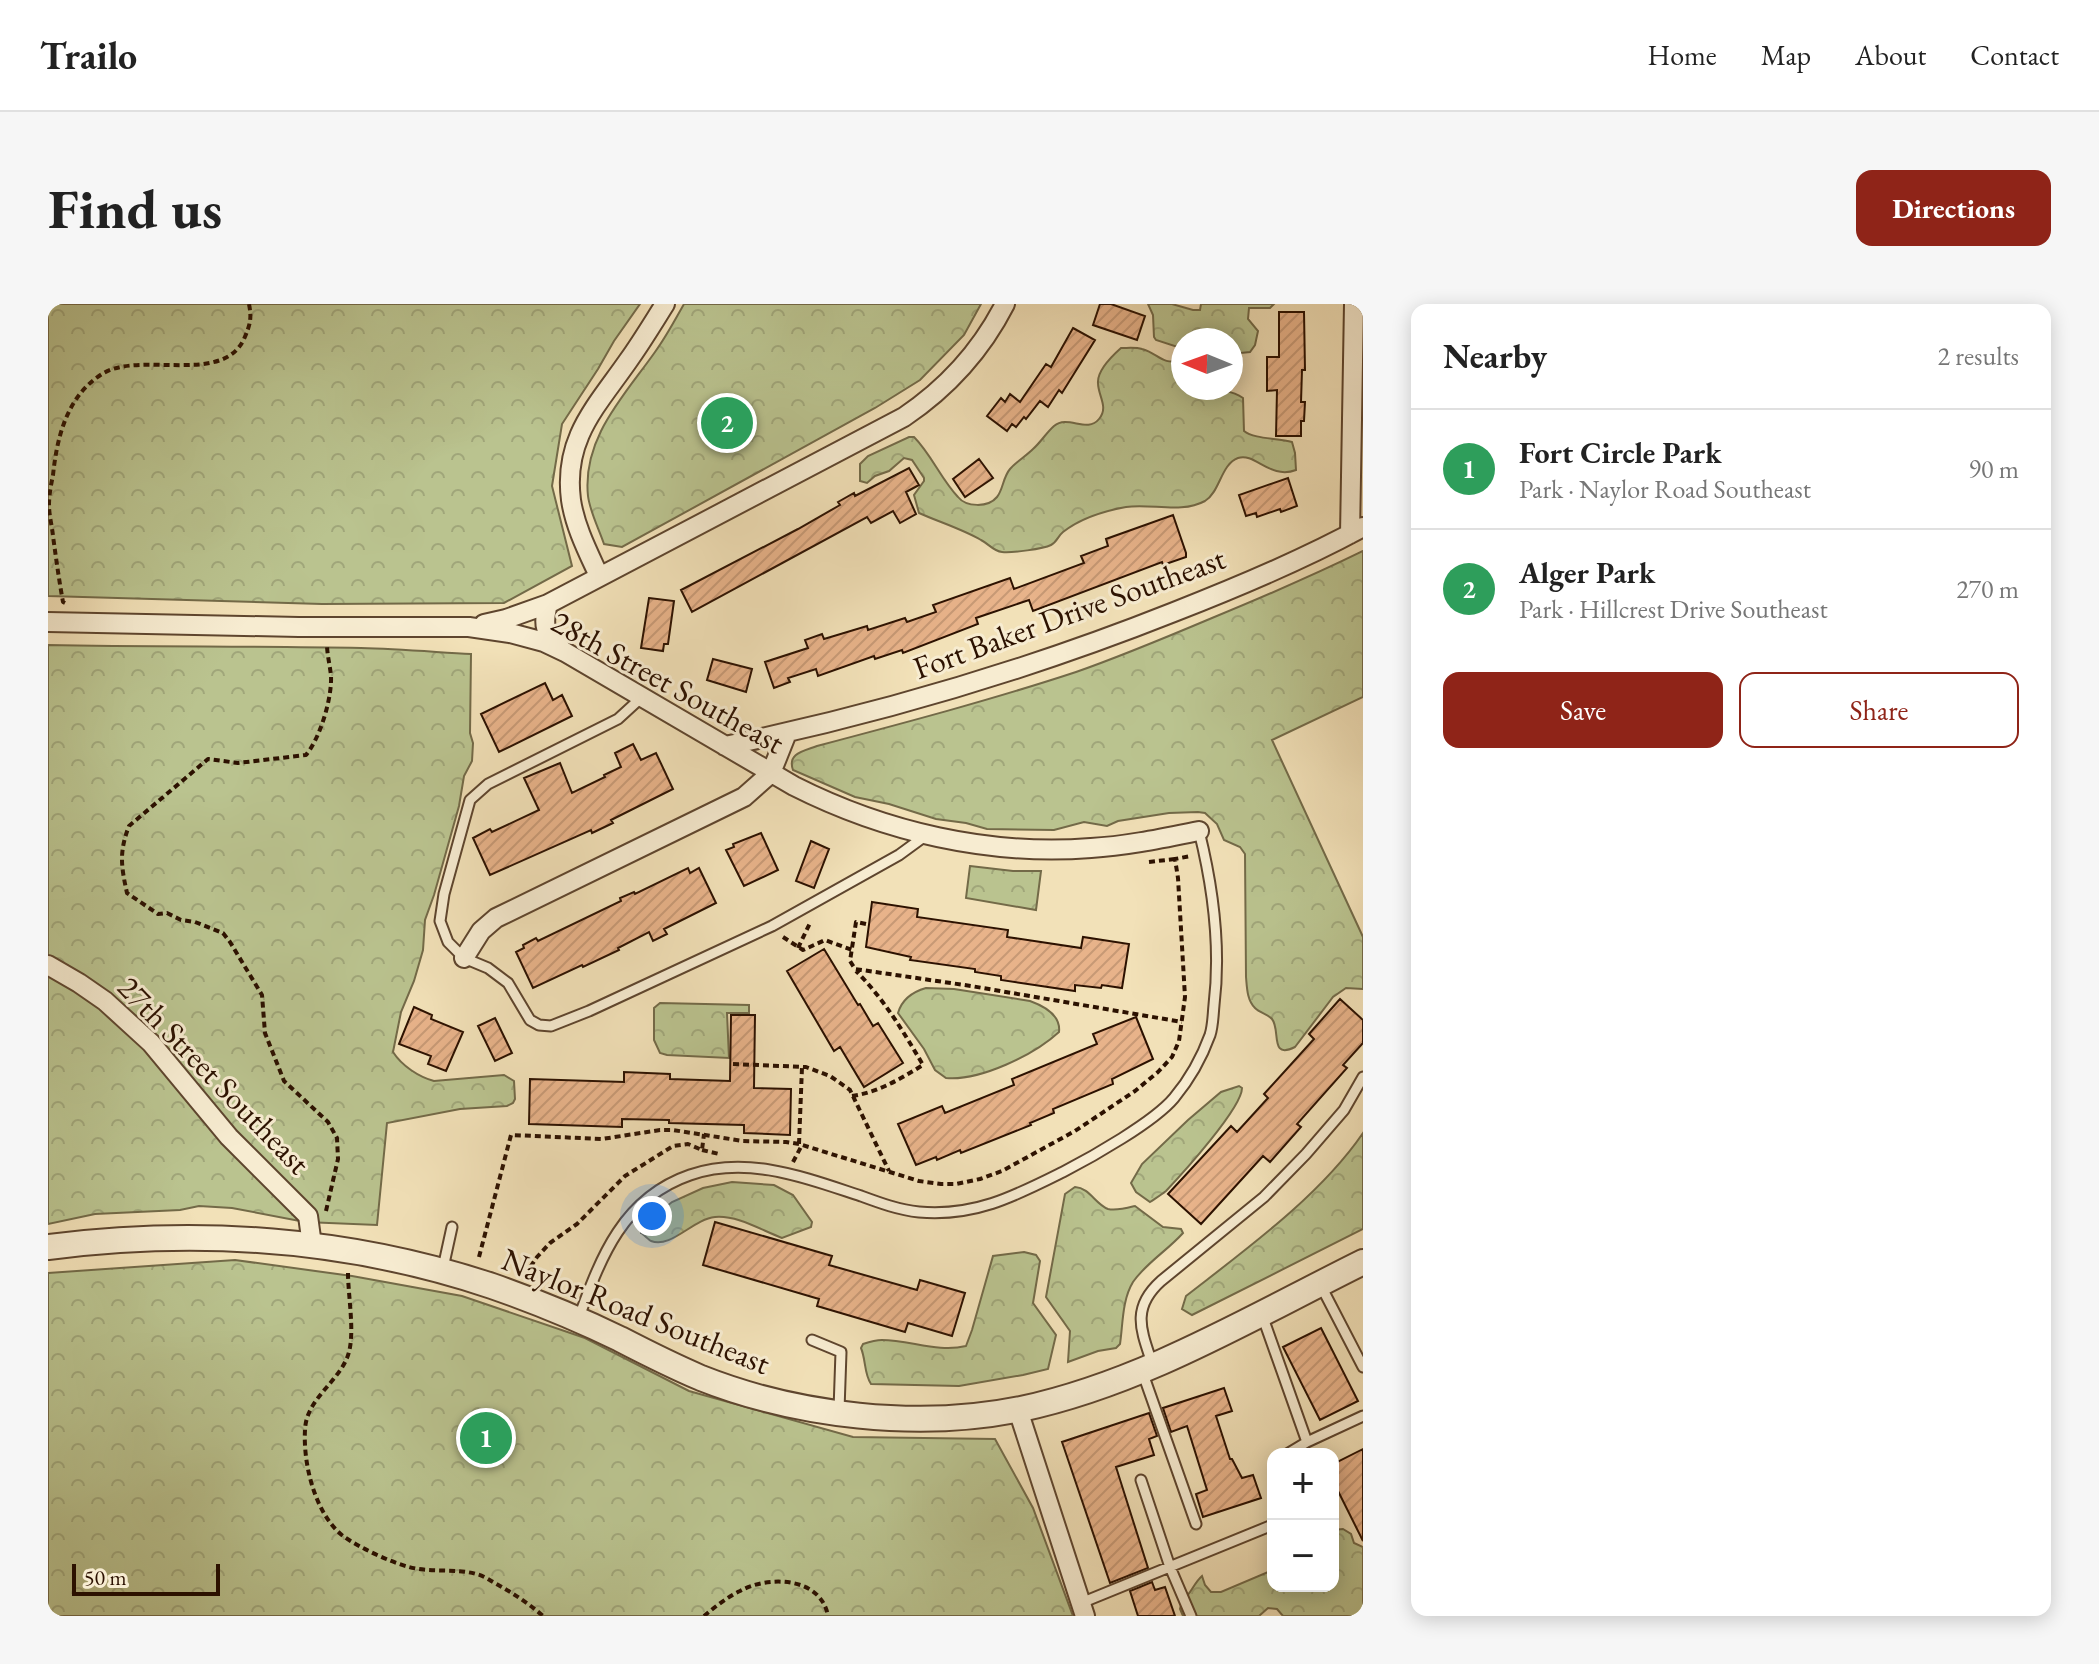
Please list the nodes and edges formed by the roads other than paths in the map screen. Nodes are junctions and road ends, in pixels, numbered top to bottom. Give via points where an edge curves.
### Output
1 (665, 304) edge
2 (1005, 304) edge
3 (1354, 304) edge
4 (1357, 530) edge
5 (599, 576) junction
6 (548, 604) junction
7 (48, 622) edge
8 (469, 627) junction
9 (565, 652) junction
10 (642, 697) junction
11 (787, 733) junction
12 (725, 746) junction
13 (771, 773) junction
14 (1199, 831) joint
15 (927, 834) junction
16 (464, 958) junction
17 (48, 965) edge
18 (1363, 1077) edge
19 (452, 1227) dead end
20 (312, 1245) junction
21 (48, 1247) edge
22 (1363, 1262) edge
23 (442, 1271) junction
24 (1320, 1283) junction
25 (1262, 1313) junction
26 (578, 1321) junction
27 (812, 1340) dead end
28 (1363, 1367) edge
29 (1147, 1368) junction
30 (1018, 1410) junction
31 (839, 1413) junction
32 (1363, 1416) edge
33 (1307, 1442) junction
34 (1297, 1448) edge
35 (1141, 1480) dead end
36 (1196, 1524) dead end
37 (1267, 1527) edge
38 (1170, 1567) junction
39 (1083, 1609) edge
40 (1191, 1616) edge

1 - 5 street via 586,418 576,445 571,502
2 - 5 street via 967,362 915,409
3 - 4 street
4 - 11 street, Fort Baker Drive Southeast via 1217,595 1064,655
5 - 6 street
6 - 8 street
6 - 9 street via 546,632
7 - 8 street, 28th Street Southeast
8 - 9 street, 28th Street Southeast via 521,636
9 - 10 street, 28th Street Southeast
10 - 12 street, 28th Street Southeast
10 - 16 lane via 618,719 488,784 470,800 440,921 448,942
11 - 12 street, Fort Baker Drive Southeast
11 - 13 street
12 - 13 street, 28th Street Southeast
13 - 15 street, 28th Street Southeast via 856,814
13 - 16 street via 744,797 496,918
14 - 15 street, 28th Street Southeast via 1069,849 991,845
14 - 26 lane via 1217,938 1211,1032 1173,1100 1144,1123 1075,1166 979,1209 919,1212 771,1169 720,1167 689,1175 631,1212 610,1242
15 - 16 lane via 772,926 551,1026 530,1020 508,983
17 - 20 street, 27th Street Southeast via 105,1001 151,1043 229,1137 308,1216
18 - 29 lane via 1344,1110 1264,1197 1147,1297 1141,1329
19 - 23 lane
20 - 21 street, Naylor Road Southeast via 165,1238
20 - 23 street, Naylor Road Southeast
22 - 24 street, Naylor Road Southeast
23 - 26 street, Naylor Road Southeast
24 - 25 street, Naylor Road Southeast
24 - 28 lane
25 - 29 street, Naylor Road Southeast
25 - 33 lane
26 - 31 street, Naylor Road Southeast via 717,1384
27 - 31 lane via 841,1352
29 - 30 street, Naylor Road Southeast
29 - 36 lane
30 - 31 street, Naylor Road Southeast via 900,1418
30 - 39 street
32 - 33 lane
33 - 34 lane
35 - 38 lane
37 - 38 lane
38 - 39 lane
38 - 40 lane

